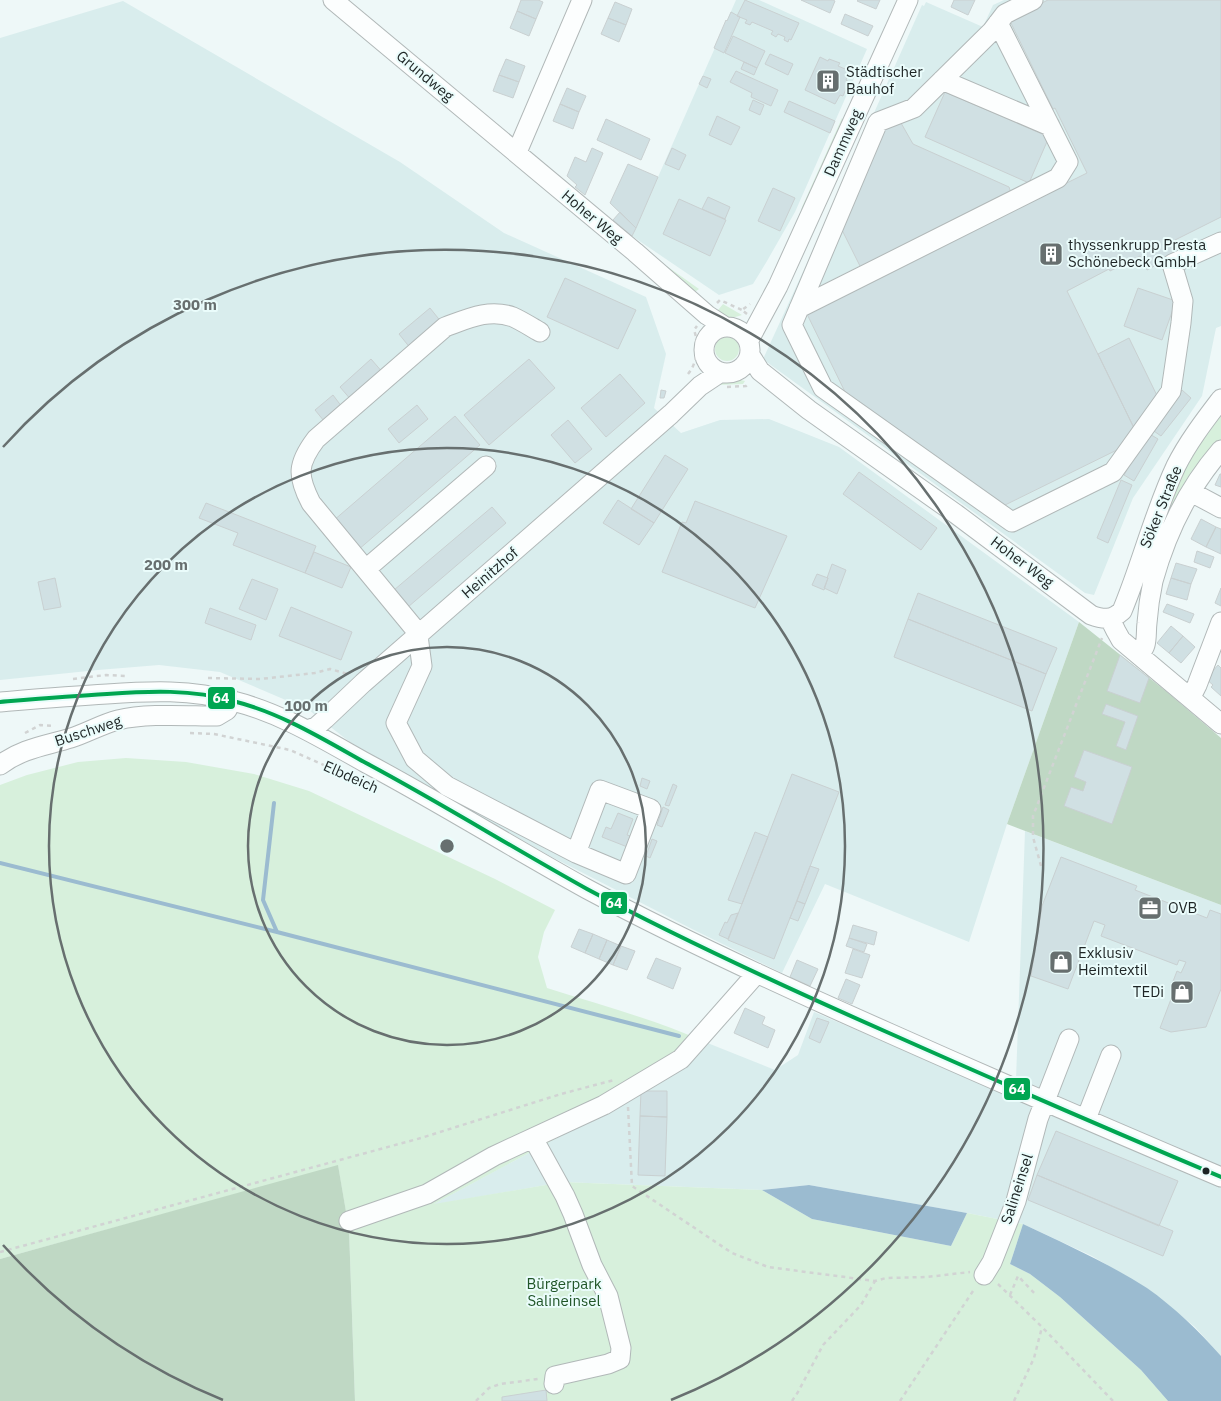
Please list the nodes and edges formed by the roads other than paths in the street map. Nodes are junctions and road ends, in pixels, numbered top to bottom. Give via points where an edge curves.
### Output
1 (333, 0) edge
2 (582, 0) edge
3 (908, 0) edge
4 (1033, 0) edge
5 (998, 23) junction
6 (942, 80) junction
7 (1050, 126) junction
8 (516, 152) junction
9 (1221, 242) edge
10 (668, 281) junction
11 (778, 286) junction
12 (799, 308) junction
13 (728, 326) junction
14 (540, 332) dead end
15 (705, 348) junction
16 (750, 348) junction
17 (728, 372) junction
18 (1221, 399) edge
19 (809, 410) junction
20 (672, 414) junction
21 (1221, 450) edge
22 (486, 466) dead end
23 (1191, 492) junction
24 (1221, 508) edge
25 (366, 569) junction
26 (1110, 618) junction
27 (1221, 622) edge
28 (418, 636) junction
29 (1139, 655) junction
30 (1189, 697) junction
31 (232, 700) junction
32 (0, 702) edge
33 (1221, 724) edge
34 (307, 730) junction
35 (0, 764) edge
36 (576, 853) junction
37 (757, 974) junction
38 (1069, 1039) dead end
39 (1111, 1055) dead end
40 (1046, 1102) junction
41 (1086, 1119) junction
42 (532, 1138) junction
43 (1221, 1176) edge
44 (349, 1221) dead end
45 (984, 1275) road end
46 (554, 1380) road end

1 - 8 street, Grundweg
2 - 8 street
3 - 11 street, Dammweg
4 - 5 street via 1005,14
5 - 6 street
5 - 7 street
6 - 7 street
6 - 12 street via 914,108 878,122
7 - 12 street via 1068,162 1058,178
8 - 10 street, Hoher Weg
9 - 12 street via 1172,264 1183,301 1170,391 1113,472 1012,522 823,388 792,325
10 - 13 street, Hoher Weg via 707,315
10 - 15 street, Hoher Weg via 698,324
11 - 13 street, Dammweg via 748,316
11 - 16 street, Dammweg
13 - 15 street via 710,334
13 - 16 street via 745,334
14 - 25 street via 512,316 491,312 445,327 316,439 306,452 300,470 303,488 311,503
15 - 17 street via 711,366
15 - 20 street, Heinitzhof via 696,377
16 - 17 street via 742,368
16 - 19 street, Hoher Weg via 760,370
17 - 19 street, Hoher Weg via 750,378 782,400
17 - 20 street, Heinitzhof via 700,386
18 - 26 street, Söker Straße via 1177,465 1122,611
19 - 26 street, Hoher Weg via 1092,615
20 - 28 street, Heinitzhof
21 - 23 street
22 - 25 street
23 - 24 street
23 - 29 street via 1157,569 1148,610 1145,647
25 - 28 street
26 - 29 street via 1122,640
27 - 30 street
28 - 34 street, Heinitzhof via 316,727
28 - 36 street via 422,666 396,723 415,759 447,786
29 - 30 street
30 - 33 street
31 - 32 street via 209,695 155,692
31 - 34 street
31 - 35 street, Buschweg via 227,710 217,716 137,716 117,720 71,738 28,749
34 - 37 street via 587,888
36 - 36 street via 626,874 651,809 600,790
37 - 40 street
37 - 42 street via 681,1058 625,1084 604,1105
38 - 40 street, Salineinsel
39 - 41 street
40 - 41 street
40 - 45 street, Salineinsel via 1038,1118 1016,1201
41 - 43 street
42 - 44 street via 427,1194
42 - 46 street via 573,1214 592,1265 608,1296 622,1348 620,1359

